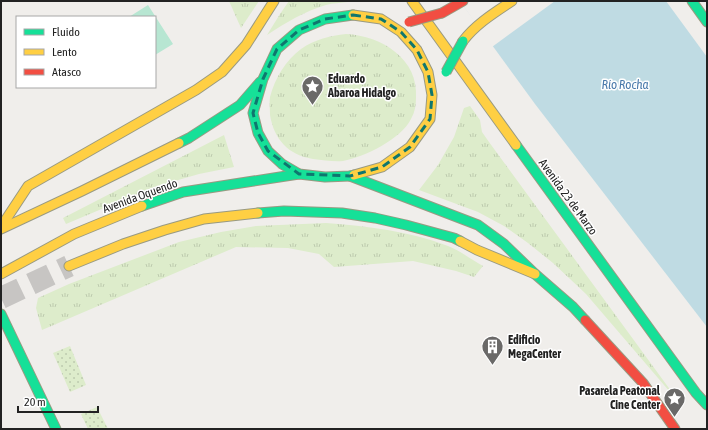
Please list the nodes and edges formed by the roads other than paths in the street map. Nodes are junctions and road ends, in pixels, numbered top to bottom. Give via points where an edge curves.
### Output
1 (274, 1) edge
2 (412, 1) edge
3 (512, 1) edge
4 (692, 1) edge
5 (462, 2) edge
6 (372, 9) dead end
7 (380, 19) junction
8 (707, 22) edge
9 (445, 76) dead end
10 (262, 79) junction
11 (439, 93) dead end
12 (430, 119) junction
13 (299, 174) junction
14 (350, 176) junction
15 (1, 228) edge
16 (69, 266) tunnel mouth
17 (1, 274) edge
18 (535, 274) junction
19 (1, 314) edge
20 (696, 393) junction
21 (707, 405) edge
22 (707, 413) edge
23 (56, 429) edge
24 (675, 429) edge

1 - 15 main road via 246,45 222,72 196,90 28,186
2 - 20 main road, Avenida 23 de Marzo
3 - 9 main road, bridge via 469,33
4 - 8 main road
5 - 7 main road, bridge via 442,13 409,22
6 - 7 main road
7 - 10 main road via 353,15 325,19 299,30 277,49
7 - 12 main road via 401,32 417,50 428,72 432,95
10 - 13 main road via 253,113 258,133 268,151 282,164
10 - 15 main road via 240,104 189,138
11 - 12 main road
12 - 14 main road via 410,147 382,167
13 - 14 main road
13 - 17 main road, Avenida Oquendo via 183,192 74,234
14 - 18 main road via 478,226 504,244
16 - 18 main road via 123,244 204,220 284,211 342,213 406,225 454,238
18 - 24 main road via 573,307 611,348 643,384
19 - 23 main road
20 - 21 main road, Avenida 23 de Marzo
20 - 22 main road

